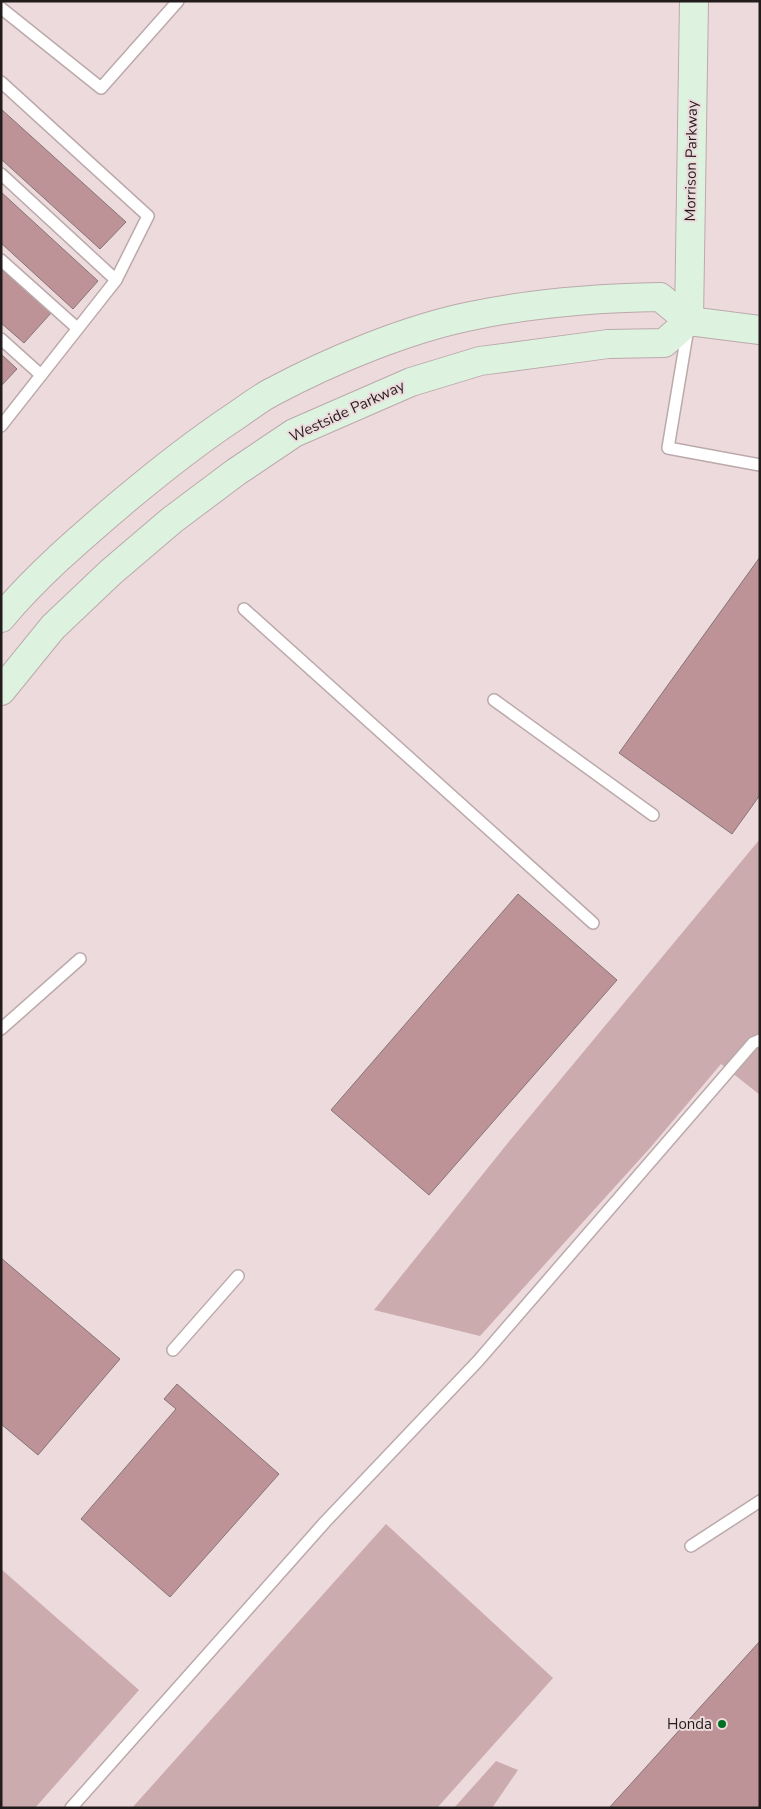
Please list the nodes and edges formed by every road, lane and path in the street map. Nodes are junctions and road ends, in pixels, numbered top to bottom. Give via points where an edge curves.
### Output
1 (178, 1) edge
2 (694, 1) edge
3 (1, 8) edge
4 (1, 82) edge
5 (1, 174) edge
6 (1, 260) edge
7 (116, 280) junction
8 (689, 321) junction
9 (77, 328) junction
10 (760, 330) edge
11 (1, 339) edge
12 (41, 375) junction
13 (3, 421) edge
14 (760, 465) edge
15 (244, 609) dead end
16 (1, 618) edge
17 (1, 692) edge
18 (494, 700) dead end
19 (653, 815) dead end
20 (593, 923) dead end
21 (80, 959) dead end
22 (1, 1029) edge
23 (760, 1040) edge
24 (238, 1276) dead end
25 (173, 1350) dead end
26 (760, 1500) edge
27 (691, 1546) dead end
28 (71, 1808) edge

1 - 3 lane via 101,88
2 - 8 main road, Morrison Parkway
4 - 7 lane via 148,216
5 - 7 lane
6 - 9 lane
7 - 9 lane
8 - 10 main road
8 - 14 lane via 668,448
8 - 16 main road via 660,297 605,298 535,306 470,316 396,338 335,363 271,392 194,445 80,538
8 - 17 main road, Westside Parkway via 664,343 608,344 480,361 411,382 294,433 172,520 111,572 53,627
9 - 12 lane
11 - 12 lane
12 - 13 lane
15 - 20 lane
18 - 19 lane
21 - 22 lane
23 - 28 lane via 753,1043 478,1361 325,1522
24 - 25 lane
26 - 27 lane

